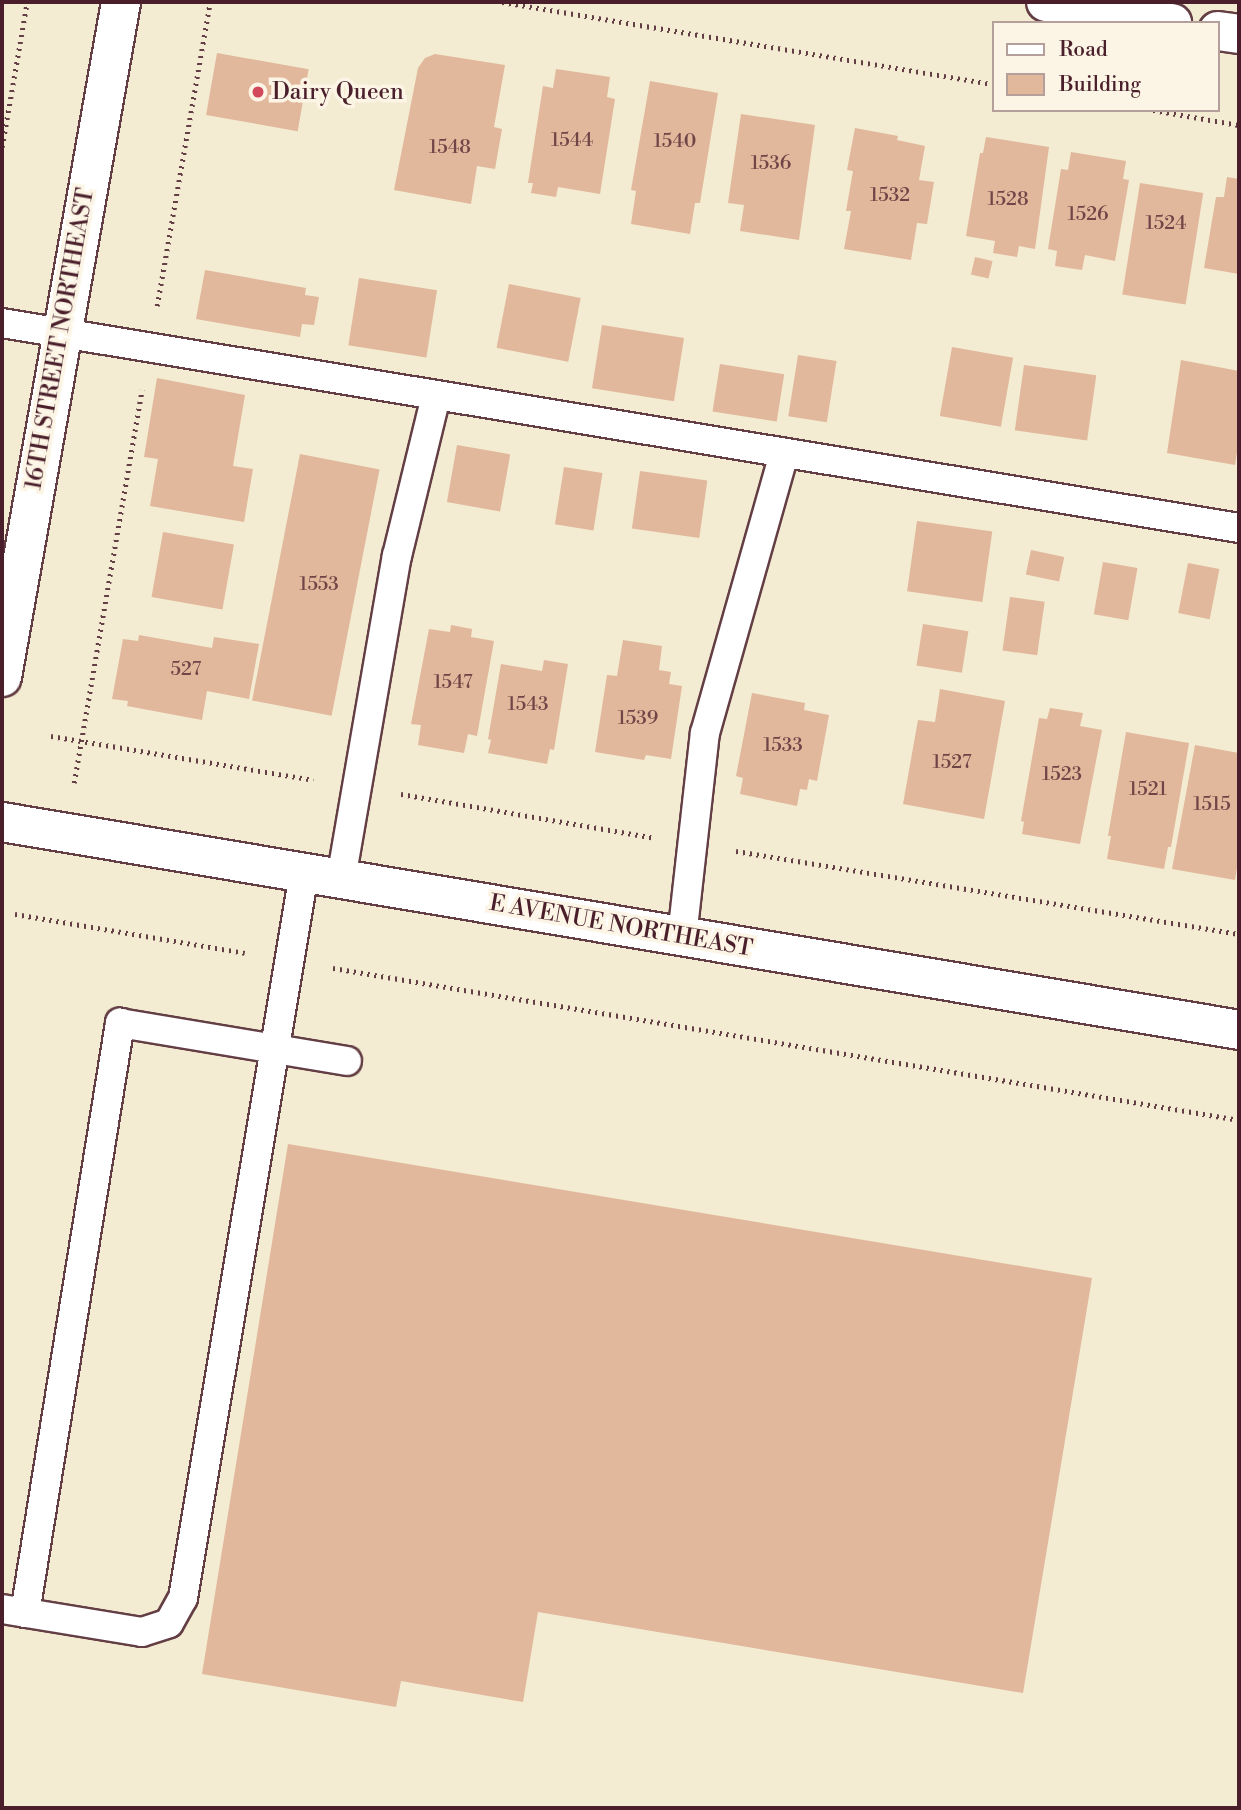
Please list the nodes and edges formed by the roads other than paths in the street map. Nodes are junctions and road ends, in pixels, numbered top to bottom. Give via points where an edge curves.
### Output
1 (121, 2) edge
2 (1046, 2) edge
3 (1160, 21) edge
4 (1220, 31) edge
5 (1239, 34) edge
6 (2, 323) edge
7 (60, 333) junction
8 (436, 396) junction
9 (784, 453) junction
10 (1239, 528) edge
11 (2, 677) edge
12 (2, 822) edge
13 (322, 876) junction
14 (682, 937) junction
15 (1239, 1030) edge
16 (275, 1048) junction
17 (347, 1061) dead end
18 (14, 1611) edge

1 - 7 street, 16TH STREET NORTHEAST
2 - 3 street
4 - 5 street
6 - 7 lane
7 - 8 lane
7 - 11 street, 16TH STREET NORTHEAST
8 - 9 lane
8 - 13 lane via 397,556 357,787
9 - 10 lane
9 - 14 lane via 705,733
12 - 13 street, E AVENUE NORTHEAST
13 - 14 street, E AVENUE NORTHEAST
13 - 16 lane via 290,961
14 - 15 street, E AVENUE NORTHEAST
16 - 17 lane
16 - 18 lane via 183,1598 169,1623 142,1632
16 - 18 lane via 120,1023

